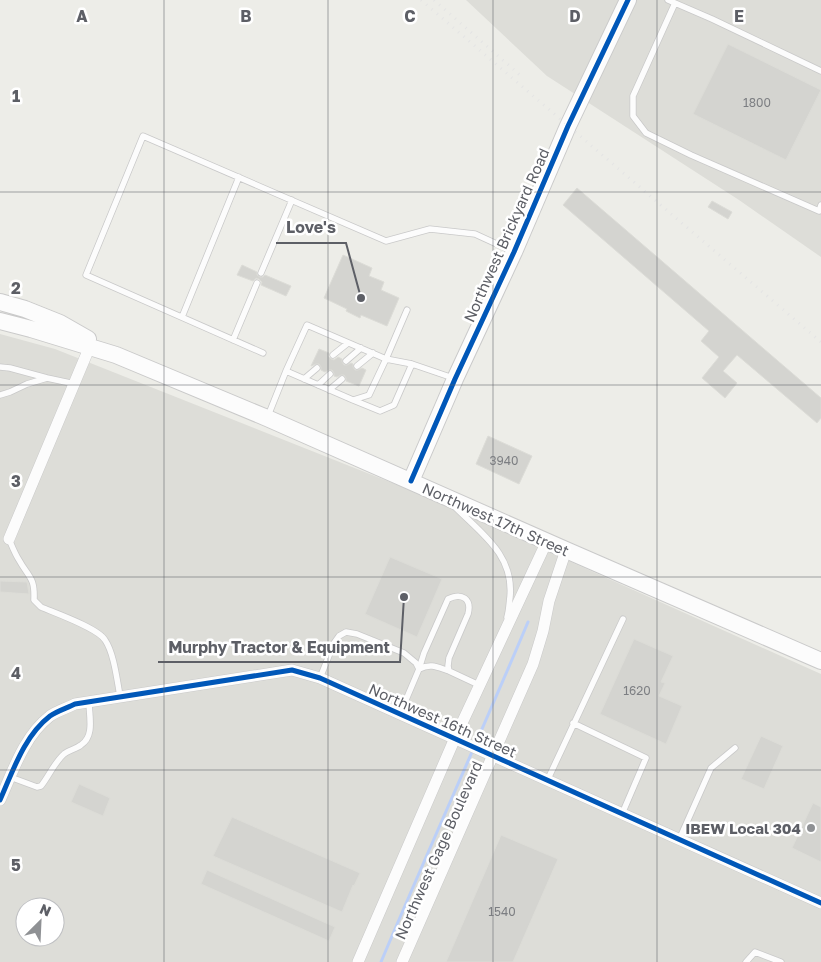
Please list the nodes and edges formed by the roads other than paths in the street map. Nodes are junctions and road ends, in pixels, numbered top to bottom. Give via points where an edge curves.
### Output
1 (628, 0) edge
2 (668, 0) edge
3 (675, 3) junction
4 (821, 72) edge
5 (239, 177) junction
6 (292, 200) junction
7 (820, 209) edge
8 (514, 252) junction
9 (261, 274) dead end
10 (257, 283) dead end
11 (0, 302) edge
12 (407, 310) dead end
13 (182, 317) junction
14 (0, 321) edge
15 (233, 340) junction
16 (348, 343) junction
17 (90, 346) junction
18 (361, 348) junction
19 (263, 353) dead end
20 (373, 353) junction
21 (116, 355) junction
22 (333, 355) dead end
23 (386, 359) junction
24 (346, 361) dead end
25 (412, 364) junction
26 (357, 366) dead end
27 (0, 367) edge
28 (317, 368) dead end
29 (286, 371) junction
30 (330, 374) dead end
31 (47, 378) junction
32 (304, 379) junction
33 (342, 379) dead end
34 (455, 379) junction
35 (75, 384) junction
36 (318, 385) junction
37 (329, 390) junction
38 (0, 395) edge
39 (353, 400) junction
40 (268, 418) junction
41 (411, 481) junction
42 (445, 496) junction
43 (9, 538) joint
44 (547, 541) junction
45 (566, 550) junction
46 (623, 619) dead end
47 (500, 642) junction
48 (821, 661) edge
49 (419, 669) junction
50 (450, 671) junction
51 (320, 678) junction
52 (479, 686) junction
53 (120, 696) junction
54 (89, 701) junction
55 (400, 714) junction
56 (574, 723) junction
57 (455, 738) junction
58 (735, 748) dead end
59 (492, 756) junction
60 (10, 777) junction
61 (547, 781) junction
62 (0, 800) edge
63 (622, 814) junction
64 (679, 840) junction
65 (821, 904) edge
66 (358, 962) edge
67 (402, 962) edge
68 (746, 962) edge
69 (781, 962) edge

1 - 8 main road, Northwest Brickyard Road via 568,126
2 - 3 lane
3 - 4 lane
3 - 7 lane via 633,96 633,116 646,133
5 - 6 lane
5 - 13 lane
5 - 13 lane via 143,136 86,275
6 - 8 lane via 386,241 430,229 475,234
6 - 9 lane
8 - 34 main road, Northwest Brickyard Road
10 - 15 lane
11 - 21 main road, Northwest 17th Street via 60,323
12 - 23 lane
13 - 15 lane
14 - 17 main road, Northwest 17th Street
15 - 19 lane
16 - 18 lane
16 - 22 lane
16 - 29 lane via 307,325
17 - 21 main road, Northwest 17th Street
17 - 35 street
18 - 20 lane
18 - 24 lane
20 - 23 lane
20 - 26 lane
21 - 40 main road, Northwest 17th Street
23 - 25 lane
23 - 39 lane via 369,395
25 - 34 lane
25 - 39 lane via 394,405 380,411
27 - 31 lane
28 - 32 lane
29 - 32 lane
29 - 40 lane
30 - 36 lane
31 - 35 lane
31 - 38 lane
32 - 36 lane
33 - 37 lane
34 - 41 main road, Northwest Brickyard Road
35 - 43 street
36 - 37 lane
37 - 39 lane
40 - 41 main road, Northwest 17th Street
41 - 42 main road, Northwest 17th Street
42 - 44 main road, Northwest 17th Street
42 - 47 lane via 488,538 507,568 510,592
43 - 53 lane via 35,586 34,600 41,607 104,638 110,648
44 - 45 main road, Northwest 17th Street
44 - 47 street, Northwest Gage Boulevard
45 - 48 main road, Northwest 17th Street
45 - 59 street, Northwest Gage Boulevard via 533,664
46 - 56 lane
47 - 52 street, Northwest Gage Boulevard
49 - 50 lane via 430,665
49 - 50 lane via 448,599 455,596 462,597 470,607 449,658
49 - 51 lane via 404,653 346,632 334,643
49 - 55 lane
50 - 52 lane
51 - 53 street, Northwest 16th Street via 292,670
51 - 55 street, Northwest 16th Street
52 - 57 street, Northwest Gage Boulevard
53 - 54 street, Northwest 16th Street
54 - 60 street, Northwest 16th Street via 52,715 40,726 24,748
54 - 60 lane via 90,735 87,741 65,753 41,786
55 - 57 street, Northwest 16th Street
56 - 61 lane
56 - 63 lane via 646,758
57 - 59 street, Northwest 16th Street
57 - 66 street, Northwest Gage Boulevard
58 - 64 lane via 711,768
59 - 61 street, Northwest 16th Street
59 - 67 street, Northwest Gage Boulevard
60 - 62 street, Northwest 16th Street
61 - 63 street, Northwest 16th Street
63 - 64 street, Northwest 16th Street
64 - 65 street, Northwest 16th Street
68 - 69 lane via 754,952

